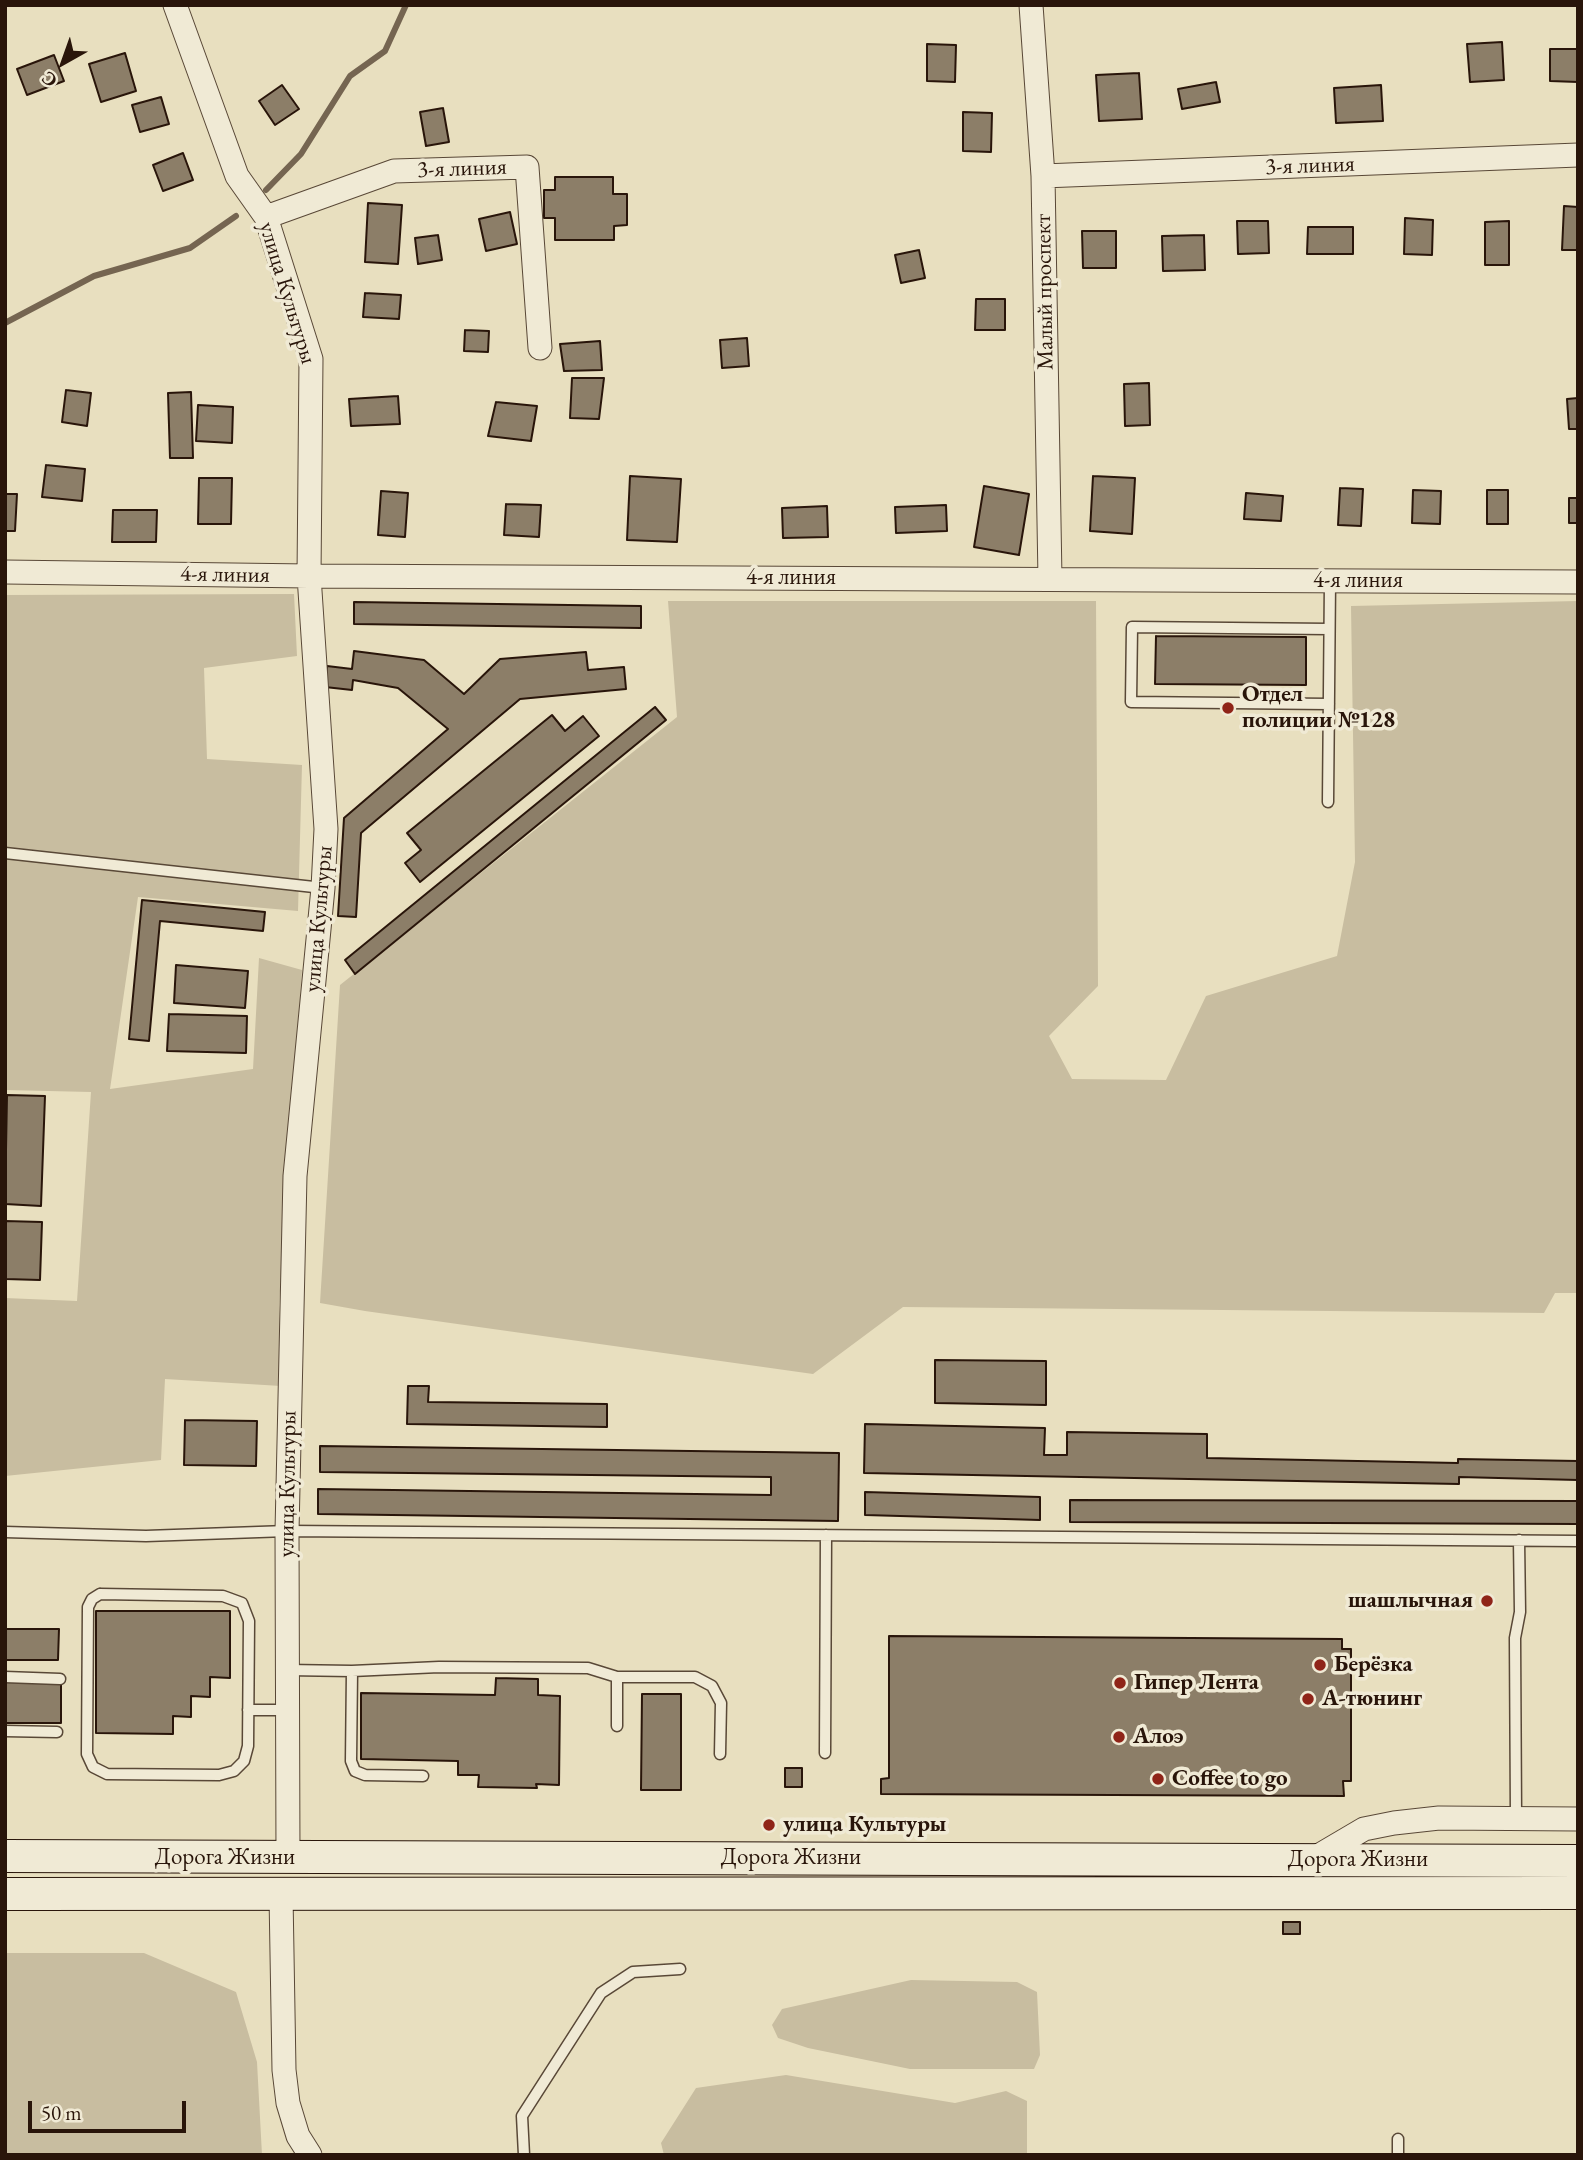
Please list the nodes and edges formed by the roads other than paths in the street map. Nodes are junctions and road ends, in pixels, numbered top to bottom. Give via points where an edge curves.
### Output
1 (175, 5) edge
2 (1031, 5) edge
3 (1578, 156) edge
4 (1042, 176) junction
5 (265, 217) junction
6 (540, 348) dead end
7 (5, 572) edge
8 (309, 576) junction
9 (1050, 579) junction
10 (1330, 581) junction
11 (1578, 582) edge
12 (1329, 629) junction
13 (1329, 704) junction
14 (1328, 802) dead end
15 (5, 853) edge
16 (323, 888) junction
17 (287, 1531) junction
18 (5, 1532) edge
19 (825, 1535) junction
20 (1519, 1540) junction
21 (1578, 1541) edge
22 (287, 1670) junction
23 (352, 1671) junction
24 (5, 1677) edge
25 (617, 1677) junction
26 (60, 1679) dead end
27 (248, 1710) junction
28 (287, 1710) junction
29 (617, 1726) dead end
30 (5, 1731) edge
31 (57, 1732) dead end
32 (825, 1753) dead end
33 (720, 1754) dead end
34 (423, 1776) dead end
35 (1516, 1818) junction
36 (1578, 1819) edge
37 (5, 1856) edge
38 (288, 1858) junction
39 (1311, 1860) junction
40 (1578, 1861) edge
41 (1578, 1893) edge
42 (5, 1894) edge
43 (281, 1895) junction
44 (680, 1969) dead end
45 (1398, 2139) dead end
46 (310, 2155) edge
47 (524, 2155) edge
48 (1398, 2155) edge

1 - 5 street, улица Культуры via 237,176
2 - 4 street, Малый проспект
3 - 4 street, 3-я линия
4 - 9 street, Малый проспект
5 - 6 street, 3-я линия via 394,171 527,167
5 - 8 street, улица Культуры via 311,359
7 - 8 street, 4-я линия
8 - 9 street, 4-я линия
8 - 16 street, улица Культуры via 326,829
9 - 10 street, 4-я линия
10 - 11 street, 4-я линия
10 - 12 lane
12 - 13 lane
12 - 13 lane via 1132,627 1131,702
13 - 14 lane
15 - 16 lane
16 - 17 street, улица Культуры via 295,1176
17 - 18 lane via 146,1536
17 - 19 lane
17 - 22 street, улица Культуры
19 - 20 lane
19 - 32 lane
20 - 21 lane
20 - 35 lane
22 - 23 lane
22 - 28 street, улица Культуры
23 - 25 lane via 588,1668
23 - 34 lane via 351,1761 355,1770 365,1775
24 - 26 lane
25 - 29 lane
25 - 33 lane via 695,1677 712,1686 720,1703
27 - 27 lane via 248,1746 244,1761 234,1771 219,1775 107,1774 93,1768 87,1754 88,1607 92,1599 100,1594 223,1596 242,1603 248,1621
27 - 28 lane
28 - 38 street, улица Культуры
30 - 31 lane
35 - 36 street
35 - 39 street via 1439,1818 1364,1829
37 - 38 main road, Дорога Жизни
38 - 39 main road, Дорога Жизни
39 - 40 main road, Дорога Жизни
41 - 43 main road, Дорога Жизни
42 - 43 main road, Дорога Жизни
43 - 46 street via 284,2070 298,2136
44 - 47 lane via 633,1972 601,1993 522,2116
45 - 48 lane

